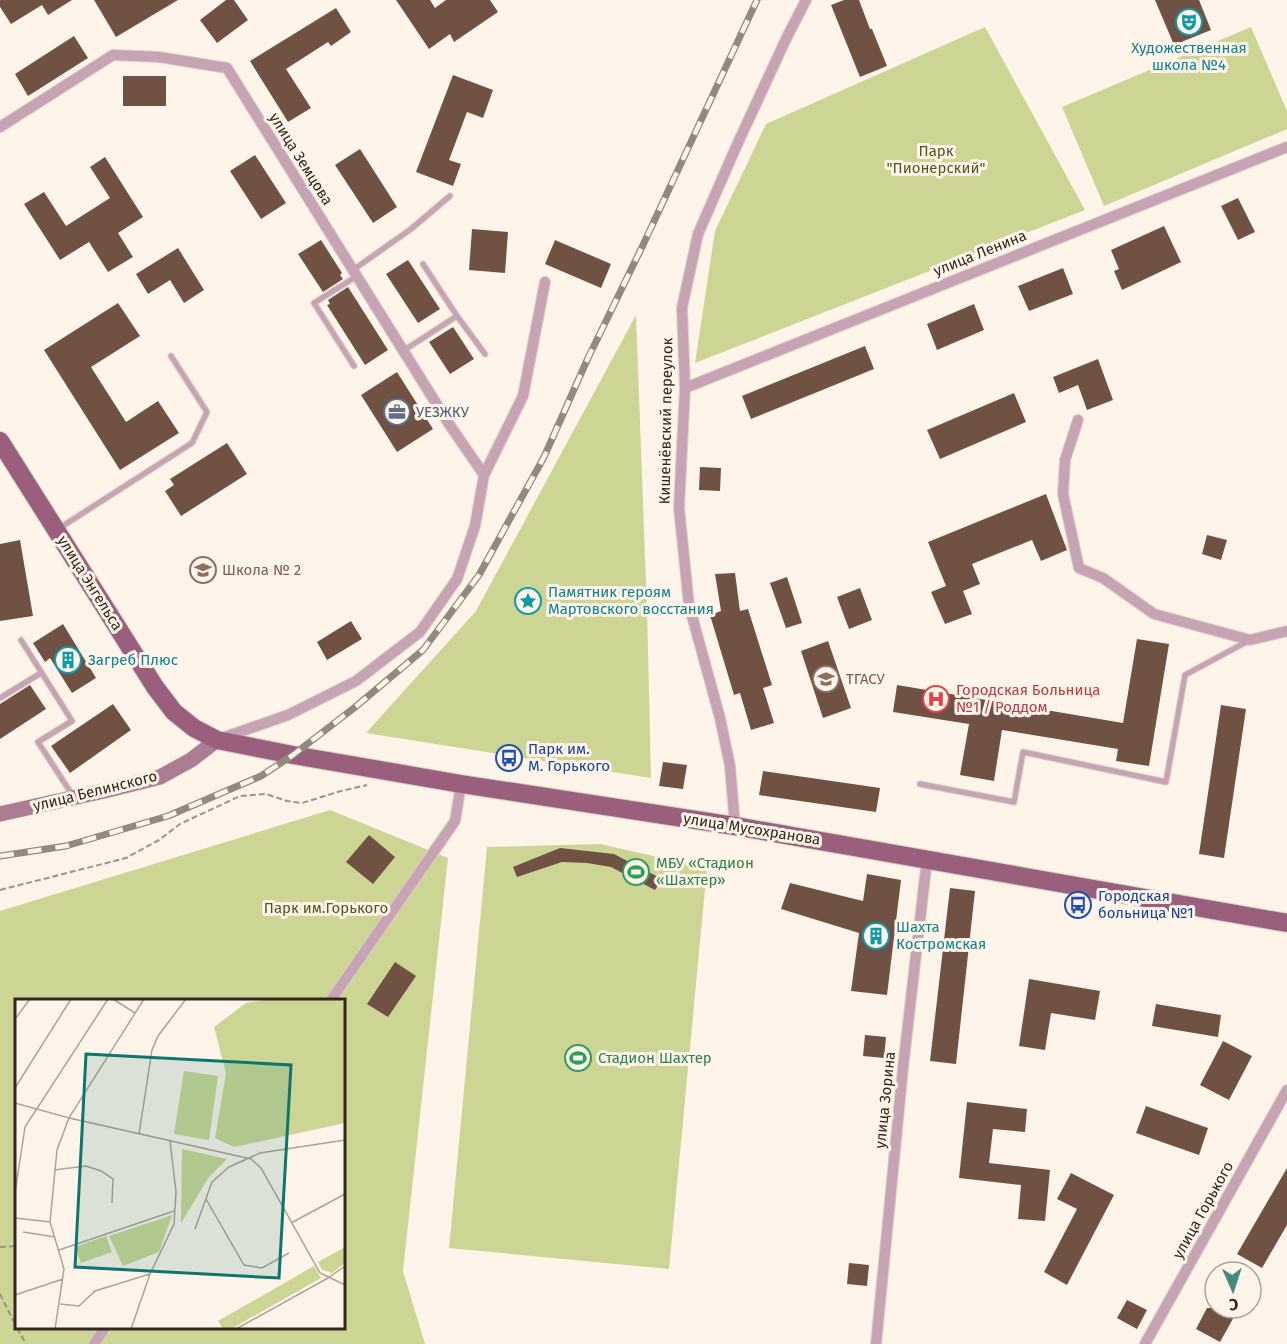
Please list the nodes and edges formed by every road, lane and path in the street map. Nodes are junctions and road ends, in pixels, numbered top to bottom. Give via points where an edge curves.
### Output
1 (806, 0) edge
2 (0, 127) edge
3 (1287, 147) edge
4 (450, 196) dead end
5 (423, 264) dead end
6 (355, 273) junction
7 (544, 282) dead end
8 (457, 316) junction
9 (403, 351) junction
10 (485, 354) dead end
11 (171, 356) dead end
12 (354, 366) dead end
13 (684, 388) junction
14 (1078, 420) dead end
15 (0, 441) edge
16 (484, 475) junction
17 (57, 530) junction
18 (1287, 631) edge
19 (21, 640) dead end
20 (1250, 640) junction
21 (41, 673) junction
22 (0, 698) edge
23 (217, 740) junction
24 (462, 784) junction
25 (920, 784) dead end
26 (366, 785) dead end
27 (74, 798) junction
28 (0, 814) edge
29 (735, 826) junction
30 (927, 859) junction
31 (0, 890) edge
32 (1287, 922) edge
33 (332, 999) edge
34 (1287, 1090) edge
35 (15, 1246) edge
36 (0, 1247) edge
37 (0, 1294) edge
38 (15, 1323) edge
39 (18, 1329) edge
40 (104, 1329) edge
41 (26, 1344) edge
42 (94, 1344) edge
43 (876, 1344) edge
44 (1146, 1344) edge

1 - 13 street, Кишенёвский переулок via 698,234 682,308
2 - 6 street, улица Земцова via 113,55 159,57 227,68
3 - 13 street, улица Ленина
4 - 6 lane
5 - 8 lane
6 - 9 street, улица Земцова
6 - 12 lane via 314,303
7 - 16 street via 523,396
8 - 9 lane
8 - 10 lane
9 - 16 street, улица Земцова
11 - 17 lane via 207,412 192,443
13 - 29 street, Кишенёвский переулок via 679,508 689,605 730,766
14 - 20 street via 1065,460 1063,494 1079,568 1103,578 1154,614
15 - 17 main road, улица Энгельса
16 - 23 street via 475,526 457,579 420,632 356,681 288,715
17 - 23 main road, улица Энгельса via 154,687 174,712
18 - 20 street
19 - 21 lane
20 - 25 lane via 1185,675 1166,782 1023,752 1014,802
21 - 22 lane
21 - 27 lane via 72,721 38,742
23 - 24 main road, улица Мусохранова
23 - 27 street, улица Белинского via 160,777
24 - 29 main road, улица Мусохранова
24 - 33 street via 455,821
26 - 31 path via 302,803 266,794 240,796 180,824 126,858
27 - 28 street, улица Белинского
29 - 30 main road, улица Мусохранова
30 - 32 main road, улица Мусохранова
30 - 43 street, улица Зорина
34 - 44 street, улица Горького
35 - 36 path
37 - 38 path
39 - 41 path
40 - 42 street

